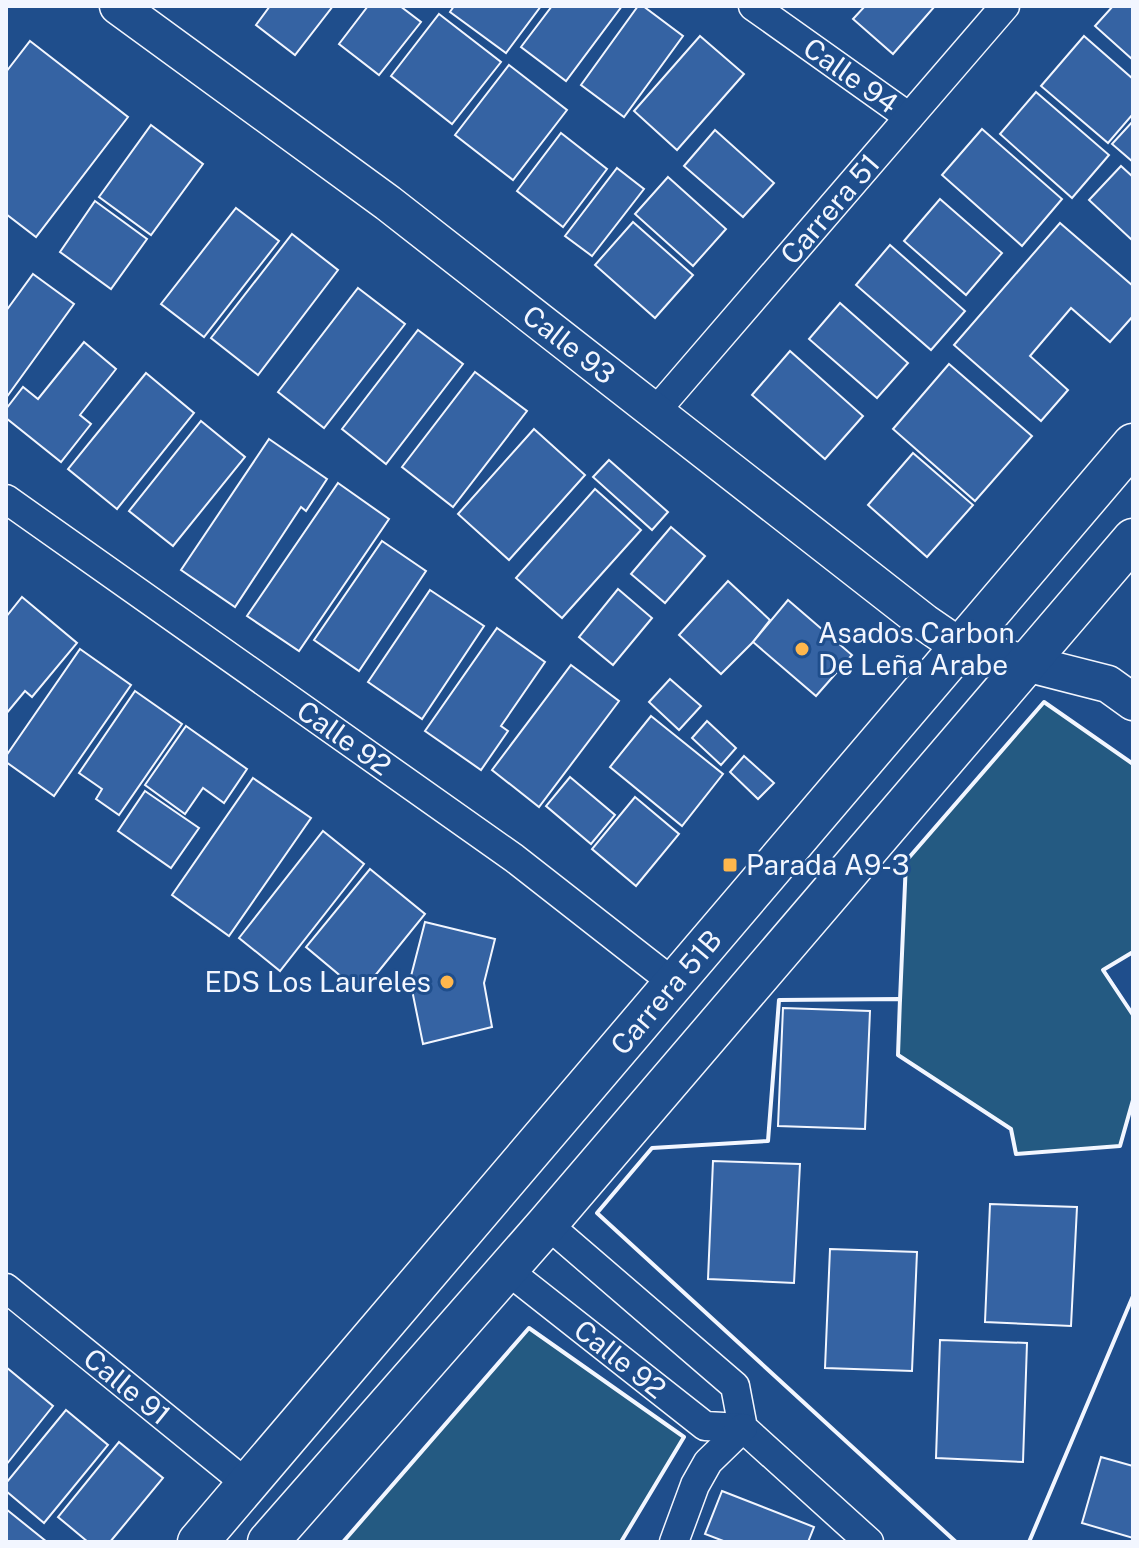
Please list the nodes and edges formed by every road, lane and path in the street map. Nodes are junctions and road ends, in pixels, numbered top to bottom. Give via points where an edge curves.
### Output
1 (118, 6) edge
2 (753, 6) edge
3 (1005, 6) edge
4 (909, 117) junction
5 (655, 412) junction
6 (1133, 444) edge
7 (6, 499) edge
8 (1133, 539) edge
9 (959, 646) junction
10 (1027, 662) junction
11 (1133, 702) edge
12 (675, 984) junction
13 (547, 1224) junction
14 (507, 1270) junction
15 (6, 1288) edge
16 (743, 1428) junction
17 (248, 1485) junction
18 (198, 1542) edge
19 (268, 1542) edge
20 (674, 1542) edge
21 (869, 1542) edge

1 - 5 street, Calle 93 via 388,203
2 - 4 street, Calle 94
3 - 4 street, Carrera 51
4 - 5 street, Carrera 51
5 - 9 street, Calle 93
6 - 9 main road, Carrera 51B
7 - 12 street, Calle 92 via 514,858
8 - 10 main road, Carrera 51B
9 - 10 street, Calle 93
9 - 12 main road, Carrera 51B
10 - 11 street via 1108,684
10 - 13 main road, Carrera 51B
12 - 17 main road, Carrera 51B
13 - 14 main road, Carrera 51B
13 - 16 street, Calle 92 via 735,1386
14 - 16 street, Calle 92 via 705,1426
14 - 19 main road, Carrera 51B
15 - 17 street, Calle 91
16 - 20 street via 708,1462
16 - 21 street
17 - 18 main road, Carrera 51B

